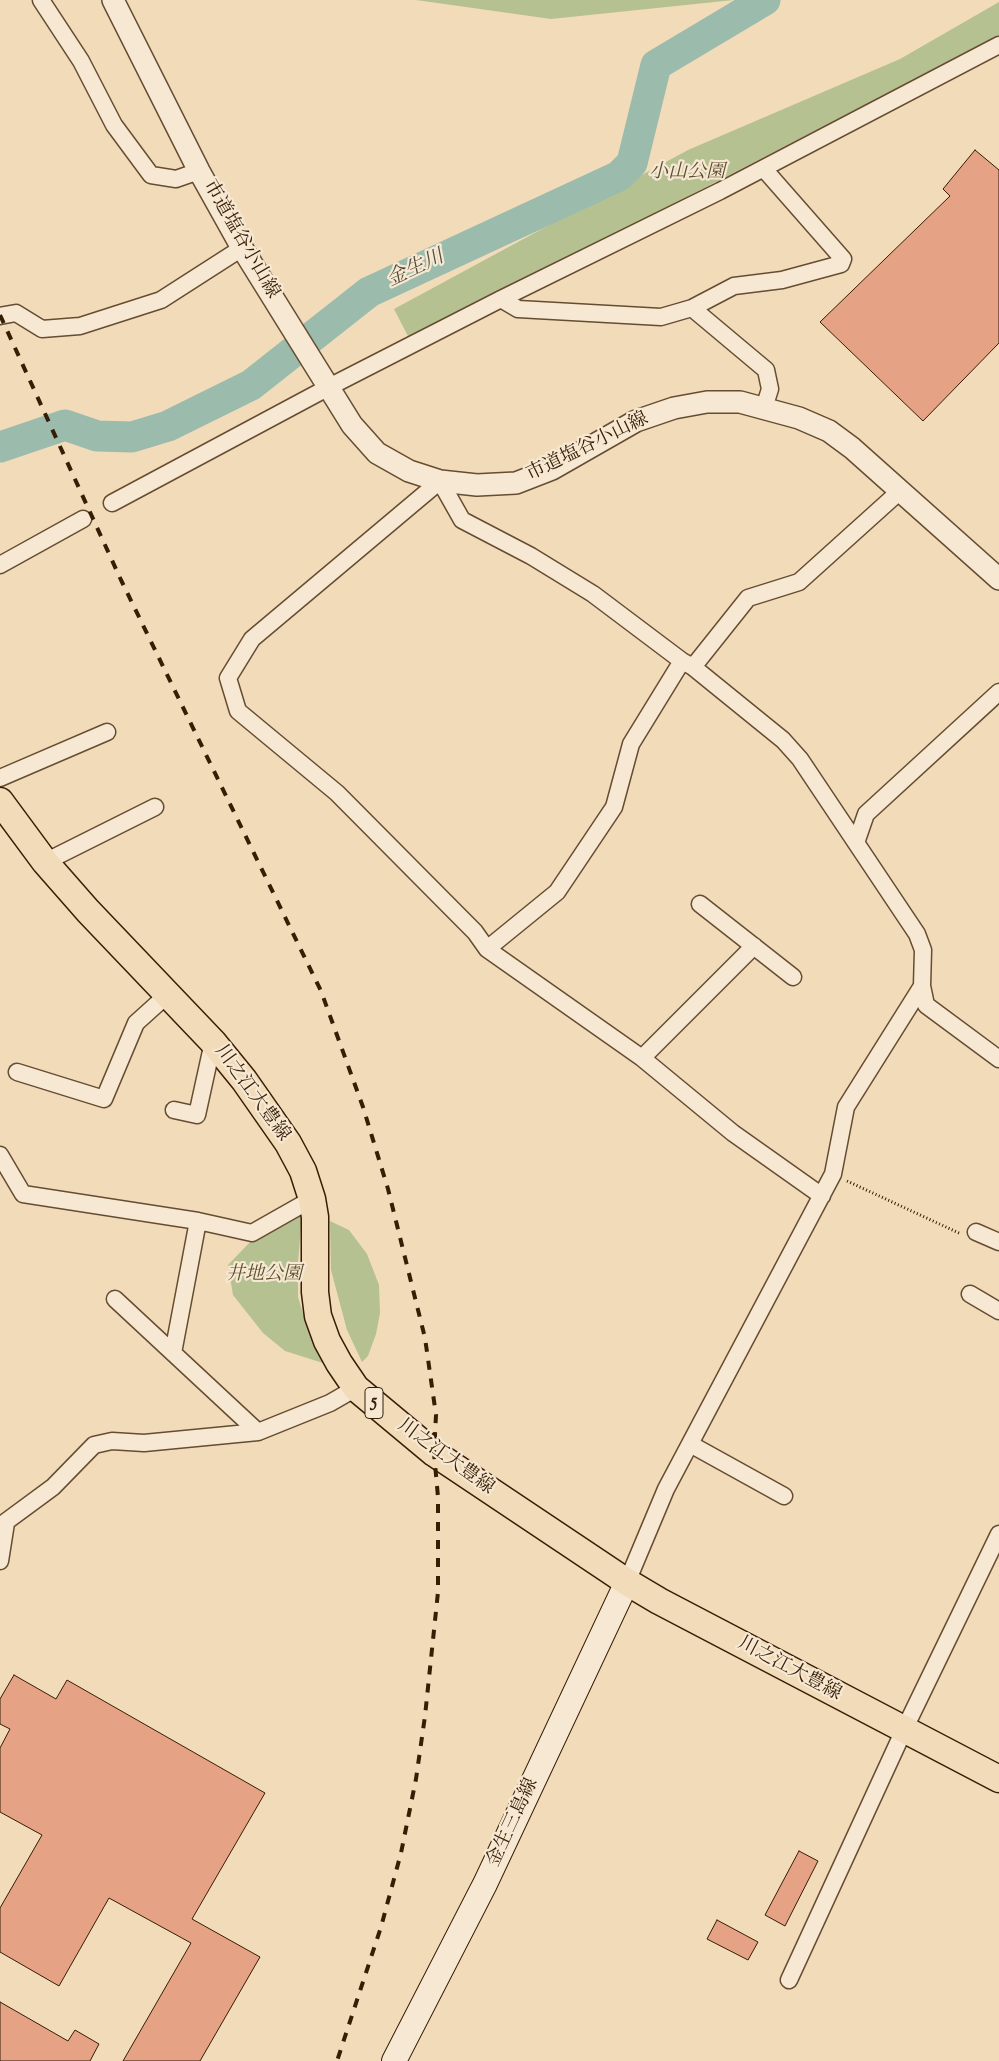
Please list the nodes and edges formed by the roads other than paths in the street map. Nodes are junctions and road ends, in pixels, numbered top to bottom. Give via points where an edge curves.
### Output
1 (41, 0) edge
2 (113, 0) edge
3 (999, 45) edge
4 (764, 169) junction
5 (199, 171) junction
6 (242, 248) junction
7 (501, 299) junction
8 (692, 308) junction
9 (0, 316) edge
10 (327, 384) junction
11 (764, 408) junction
12 (440, 481) junction
13 (900, 491) junction
14 (112, 503) dead end
15 (83, 519) dead end
16 (0, 565) edge
17 (999, 579) edge
18 (688, 664) junction
19 (999, 692) edge
20 (107, 732) dead end
21 (0, 778) edge
22 (0, 801) edge
23 (155, 807) dead end
24 (856, 844) junction
25 (45, 862) junction
26 (700, 904) dead end
27 (754, 946) junction
28 (487, 949) junction
29 (793, 977) dead end
30 (922, 986) junction
31 (167, 995) junction
32 (213, 1042) junction
33 (642, 1058) junction
34 (999, 1059) edge
35 (17, 1072) dead end
36 (174, 1110) dead end
37 (0, 1156) edge
38 (822, 1196) junction
39 (312, 1200) junction
40 (198, 1222) junction
41 (976, 1232) road end
42 (999, 1242) edge
43 (970, 1294) dead end
44 (115, 1299) dead end
45 (999, 1311) edge
46 (173, 1353) junction
47 (356, 1388) junction
48 (258, 1432) junction
49 (690, 1444) junction
50 (784, 1496) dead end
51 (3, 1525) edge
52 (999, 1534) edge
53 (0, 1561) edge
54 (627, 1582) junction
55 (904, 1730) junction
56 (999, 1779) edge
57 (789, 1980) dead end
58 (394, 2061) edge

1 - 5 street via 80,61 114,125 151,175 176,179
2 - 5 street, 市道塩谷小山線
3 - 4 street
4 - 7 street
4 - 8 street via 842,259 841,264 782,280 734,286
5 - 6 street, 市道塩谷小山線
6 - 9 street via 161,300 80,326 42,329 16,313
6 - 10 street, 市道塩谷小山線
7 - 8 street via 518,309 661,317
7 - 10 street
8 - 11 street via 766,370 770,389
10 - 12 street, 市道塩谷小山線 via 352,425 377,453 408,471
10 - 14 street
11 - 12 street, 市道塩谷小山線 via 732,402 707,402 674,408 636,421 552,469 516,483 476,485
11 - 13 street, 市道塩谷小山線 via 829,431
12 - 18 street via 462,520 531,556 592,594
12 - 28 street via 252,640 228,678 238,711 337,793 475,932
13 - 17 street, 市道塩谷小山線
13 - 18 street via 799,582 748,598
15 - 16 street
18 - 24 street via 783,740 800,759
18 - 28 street via 631,744 614,807 557,892
19 - 24 street via 866,814
20 - 21 street
22 - 25 main road, 川之江大豊線 / 5
23 - 25 street
24 - 30 street via 917,934 923,950
25 - 31 main road, 川之江大豊線 / 5
26 - 27 street
27 - 29 street
27 - 33 street
28 - 33 street
30 - 34 street via 926,1005
30 - 38 street via 846,1107 833,1174
31 - 32 main road, 川之江大豊線 / 5
31 - 35 street via 136,1023 104,1099
32 - 36 street via 197,1115
32 - 39 main road, 川之江大豊線 / 5 via 288,1143 303,1171
33 - 38 street via 733,1133
37 - 40 street via 23,1194
38 - 49 street
39 - 40 street via 252,1233
39 - 47 main road, 川之江大豊線 / 5 via 318,1316 327,1341
40 - 46 street
41 - 42 street
43 - 45 street
44 - 46 street
46 - 48 street
47 - 48 street via 330,1403
47 - 54 main road, 川之江大豊線 / 5 via 434,1453
48 - 51 street via 144,1443 112,1441 94,1445 53,1487
49 - 50 street
49 - 54 street via 666,1489
51 - 53 street
52 - 55 street
54 - 55 main road, 川之江大豊線 / 5
54 - 58 main road, 金生三島線 via 485,1884
55 - 56 main road, 川之江大豊線 / 5
55 - 57 street

